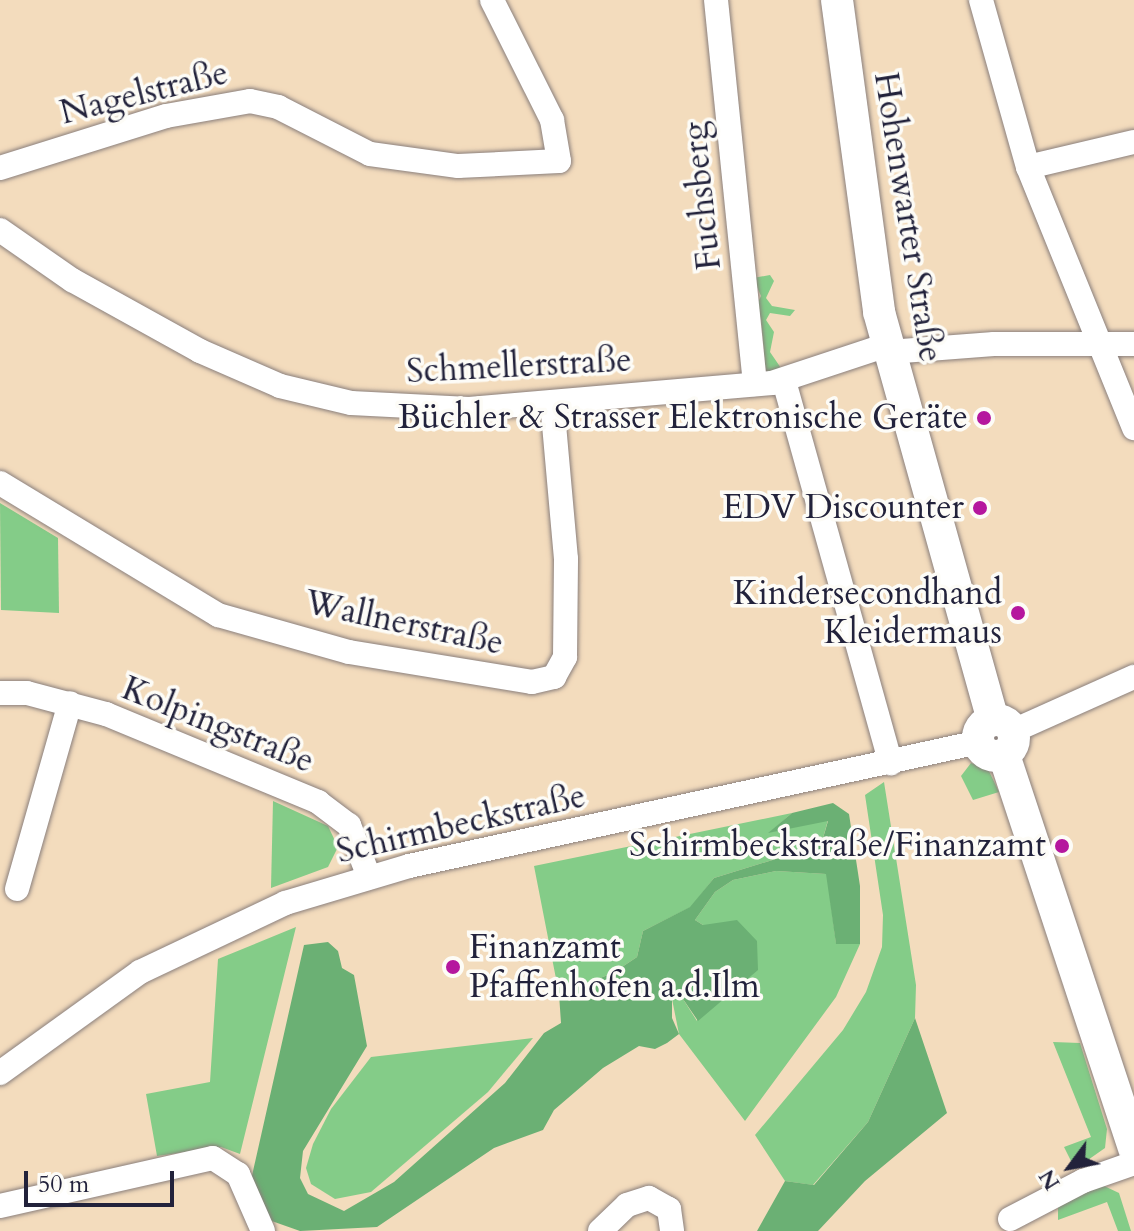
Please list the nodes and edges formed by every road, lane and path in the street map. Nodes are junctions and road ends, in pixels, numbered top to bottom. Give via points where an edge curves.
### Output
1 (492, 0) edge
2 (716, 0) edge
3 (837, 0) edge
4 (981, 0) edge
5 (1134, 142) edge
6 (1028, 167) junction
7 (0, 168) edge
8 (0, 230) edge
9 (1095, 343) junction
10 (1134, 344) edge
11 (888, 348) junction
12 (784, 381) junction
13 (755, 384) junction
14 (552, 403) junction
15 (1134, 428) edge
16 (0, 483) edge
17 (1134, 677) edge
18 (0, 693) edge
19 (70, 703) junction
20 (997, 737) junction
21 (891, 763) junction
22 (369, 877) junction
23 (17, 889) dead end
24 (0, 1073) edge
25 (1134, 1148) edge
26 (1134, 1163) edge
27 (0, 1206) edge
28 (1010, 1219) dead end
29 (263, 1231) edge
30 (600, 1231) edge
31 (672, 1231) edge

1 - 7 street, Nagelstraße via 540,94 559,161 541,166 458,166 370,154 278,107 250,101 166,116
2 - 13 street, Fuchsberg
3 - 11 street, Hohenwarter Straße
4 - 6 street
5 - 6 street
6 - 9 street
8 - 14 street, Schmellerstraße via 158,329 280,386 402,409
9 - 10 street, Schmellerstraße
9 - 11 street, Schmellerstraße
9 - 15 street
11 - 12 street, Schmellerstraße
11 - 20 street, Hohenwarter Straße
12 - 13 street, Schmellerstraße
12 - 21 street
13 - 14 street, Schmellerstraße
14 - 16 street, Wallnerstraße via 566,559 565,657 560,673 532,682 349,652 218,615
17 - 20 street, Schirmbeckstraße
18 - 19 street, Kolpingstraße
19 - 22 street, Kolpingstraße via 152,731 337,813 353,832
19 - 23 street
20 - 21 street, Schirmbeckstraße
20 - 25 street, Hohenwarter Straße
21 - 22 street, Schirmbeckstraße
22 - 24 street, Schirmbeckstraße via 264,911 186,947 104,995
26 - 28 street via 1083,1181
27 - 29 street via 213,1158 238,1174
30 - 31 street via 627,1205 649,1198 669,1209

